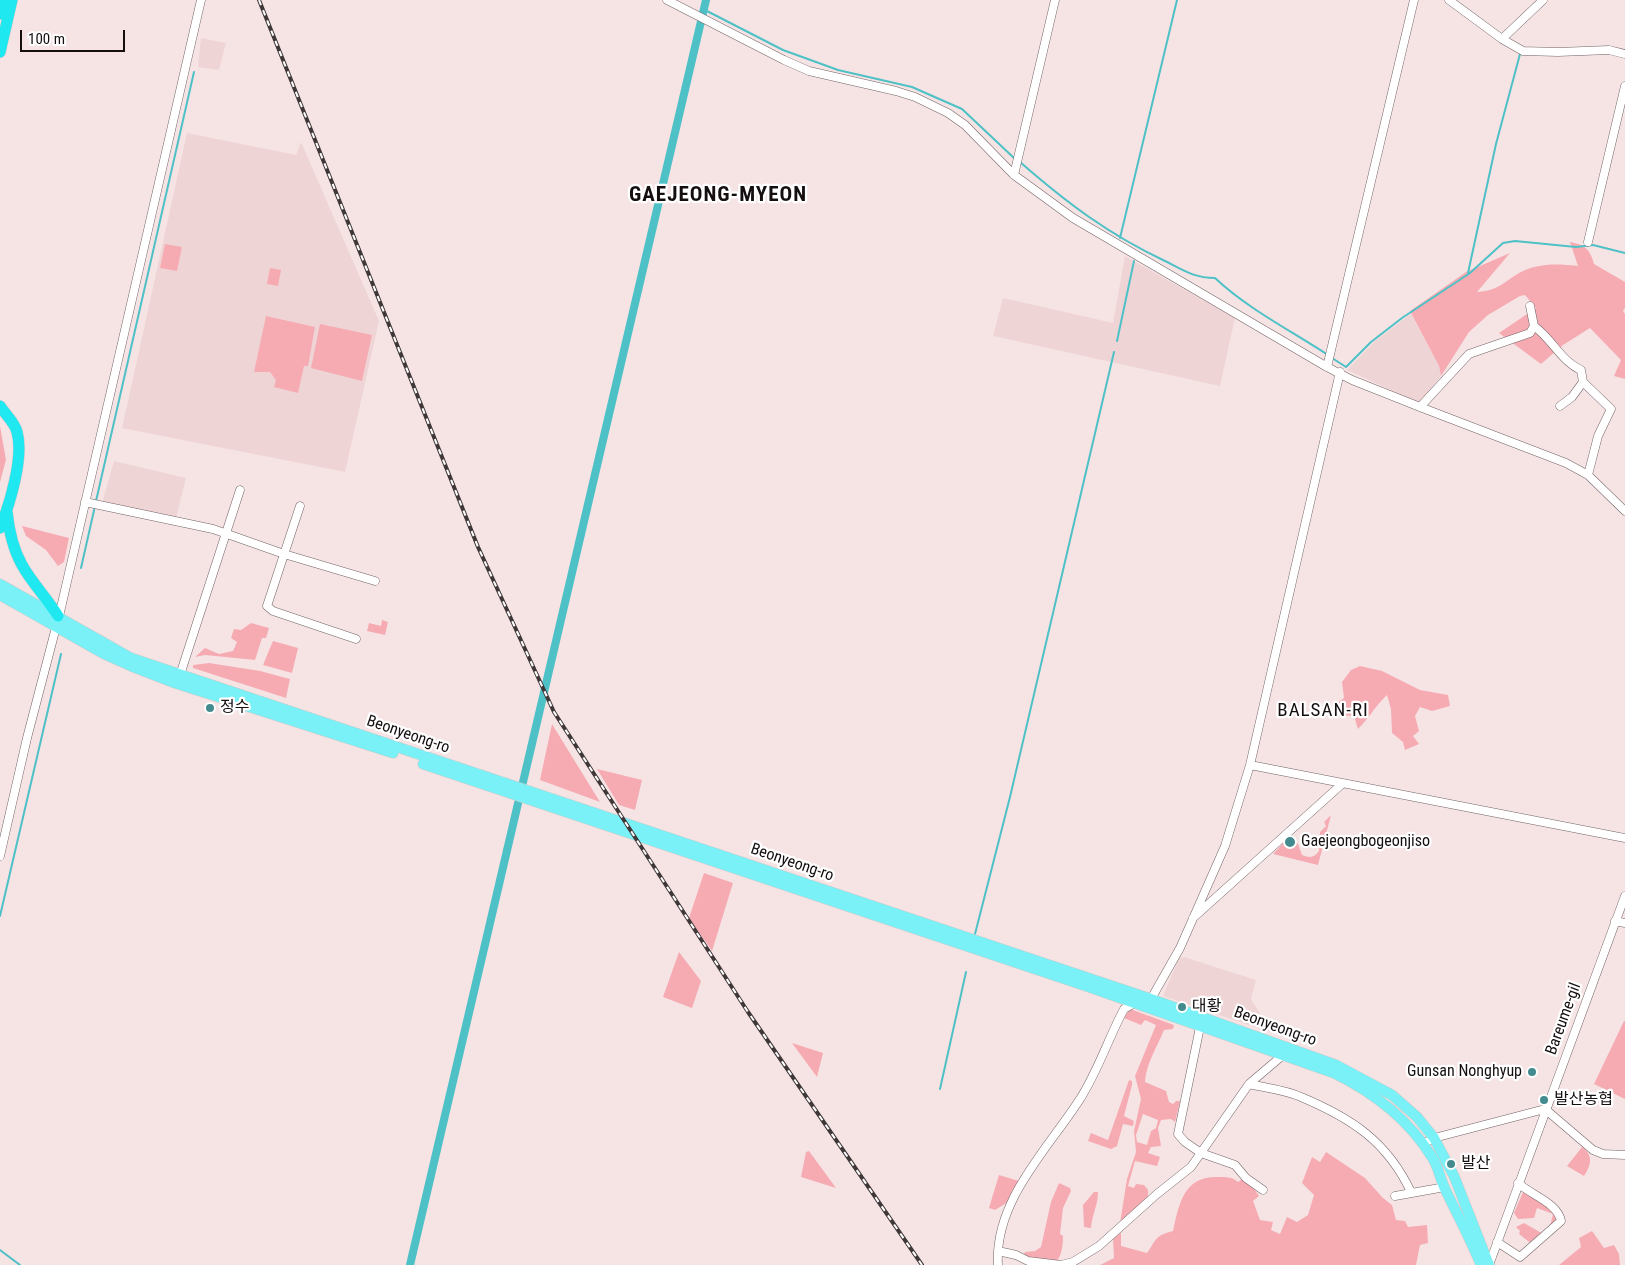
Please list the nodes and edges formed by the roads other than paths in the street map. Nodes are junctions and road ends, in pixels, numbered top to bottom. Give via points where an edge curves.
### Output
1 (4, 0) edge
2 (12, 0) edge
3 (201, 0) edge
4 (667, 0) edge
5 (1056, 0) edge
6 (1414, 0) edge
7 (1449, 0) edge
8 (1543, 0) edge
9 (0, 14) edge
10 (1502, 39) junction
11 (0, 52) edge
12 (1625, 54) edge
13 (1625, 86) edge
14 (1015, 171) junction
15 (1588, 242) dead end
16 (1530, 306) dead end
17 (1534, 326) junction
18 (1329, 360) junction
19 (1340, 372) junction
20 (1583, 382) junction
21 (0, 406) edge
22 (1560, 406) dead end
23 (1420, 407) junction
24 (0, 416) edge
25 (1588, 475) junction
26 (240, 490) dead end
27 (87, 502) junction
28 (300, 506) dead end
29 (2, 507) edge
30 (1625, 511) edge
31 (0, 528) edge
32 (225, 534) junction
33 (284, 554) junction
34 (375, 581) dead end
35 (0, 584) edge
36 (0, 595) edge
37 (57, 622) junction
38 (356, 638) dead end
39 (180, 675) junction
40 (1250, 765) junction
41 (1342, 784) junction
42 (508, 788) junction
43 (526, 794) junction
44 (1625, 838) edge
45 (0, 856) edge
46 (1625, 896) edge
47 (1615, 920) junction
48 (1190, 921) junction
49 (1625, 923) edge
50 (1151, 999) junction
51 (1135, 1003) junction
52 (1200, 1027) junction
53 (1283, 1055) junction
54 (1249, 1084) junction
55 (1545, 1109) junction
56 (1434, 1138) junction
57 (1423, 1144) junction
58 (1201, 1153) junction
59 (1625, 1156) edge
60 (1518, 1183) junction
61 (1445, 1187) junction
62 (1263, 1190) dead end
63 (1411, 1192) junction
64 (1395, 1196) dead end
65 (1497, 1242) junction
66 (998, 1252) junction
67 (998, 1265) edge
68 (1481, 1265) edge
69 (1489, 1265) edge

1 - 9 highway
2 - 11 highway
3 - 27 street
4 - 14 street via 809,71 896,91 932,105 965,125
5 - 14 street
6 - 18 street
7 - 10 street
8 - 10 street
10 - 12 street via 1523,51 1608,50
13 - 15 street
14 - 18 street via 1107,240
16 - 17 street
17 - 20 street via 1572,366 1581,370
17 - 23 street via 1530,333 1469,354
18 - 19 street
19 - 23 street via 1352,380
19 - 40 street
20 - 22 street
20 - 25 street via 1612,409 1598,436
21 - 29 highway via 17,431 19,453
23 - 25 street via 1566,463
24 - 29 highway via 12,445
25 - 30 street
26 - 32 street
27 - 32 street
27 - 37 street
28 - 33 street
29 - 31 highway
29 - 37 highway via 22,564 47,597
32 - 33 street
32 - 39 street
33 - 34 street
33 - 38 street via 267,606 273,611
35 - 37 main road, Beonyeong-ro
36 - 37 main road, Beonyeong-ro
37 - 39 main road, Beonyeong-ro via 131,658
37 - 42 main road, Beonyeong-ro via 104,654 175,683
37 - 45 street
39 - 42 main road, Beonyeong-ro
40 - 41 street
40 - 48 street via 1225,846
41 - 44 street
41 - 48 street
42 - 43 main road, Beonyeong-ro
43 - 50 main road, Beonyeong-ro
43 - 51 main road, Beonyeong-ro
46 - 47 street, Bareume-gil
47 - 49 street
47 - 55 street, Bareume-gil
48 - 50 street via 1180,948
50 - 51 street
50 - 56 main road, Beonyeong-ro via 1301,1052 1368,1081 1399,1101
51 - 52 main road, Beonyeong-ro
51 - 66 street via 1124,1009 1080,1099 1037,1158 1015,1197
52 - 53 main road, Beonyeong-ro
52 - 58 street via 1178,1134
53 - 54 street
53 - 57 main road, Beonyeong-ro via 1356,1084 1404,1120
54 - 58 street
54 - 63 street via 1300,1096 1351,1120 1381,1146 1402,1172
55 - 56 street
55 - 59 street via 1593,1150
55 - 60 street, Bareume-gil
56 - 57 street
56 - 69 main road, Beonyeong-ro via 1454,1176
57 - 61 main road, Beonyeong-ro via 1433,1158
58 - 62 street via 1235,1165
58 - 66 street via 1191,1167 1099,1246 1073,1262 1061,1265 1028,1261 1016,1254
60 - 65 street, Bareume-gil
60 - 65 street via 1556,1208 1561,1221 1520,1257
61 - 63 street
61 - 68 main road, Beonyeong-ro
63 - 64 street
65 - 69 street, Bareume-gil
66 - 67 street

